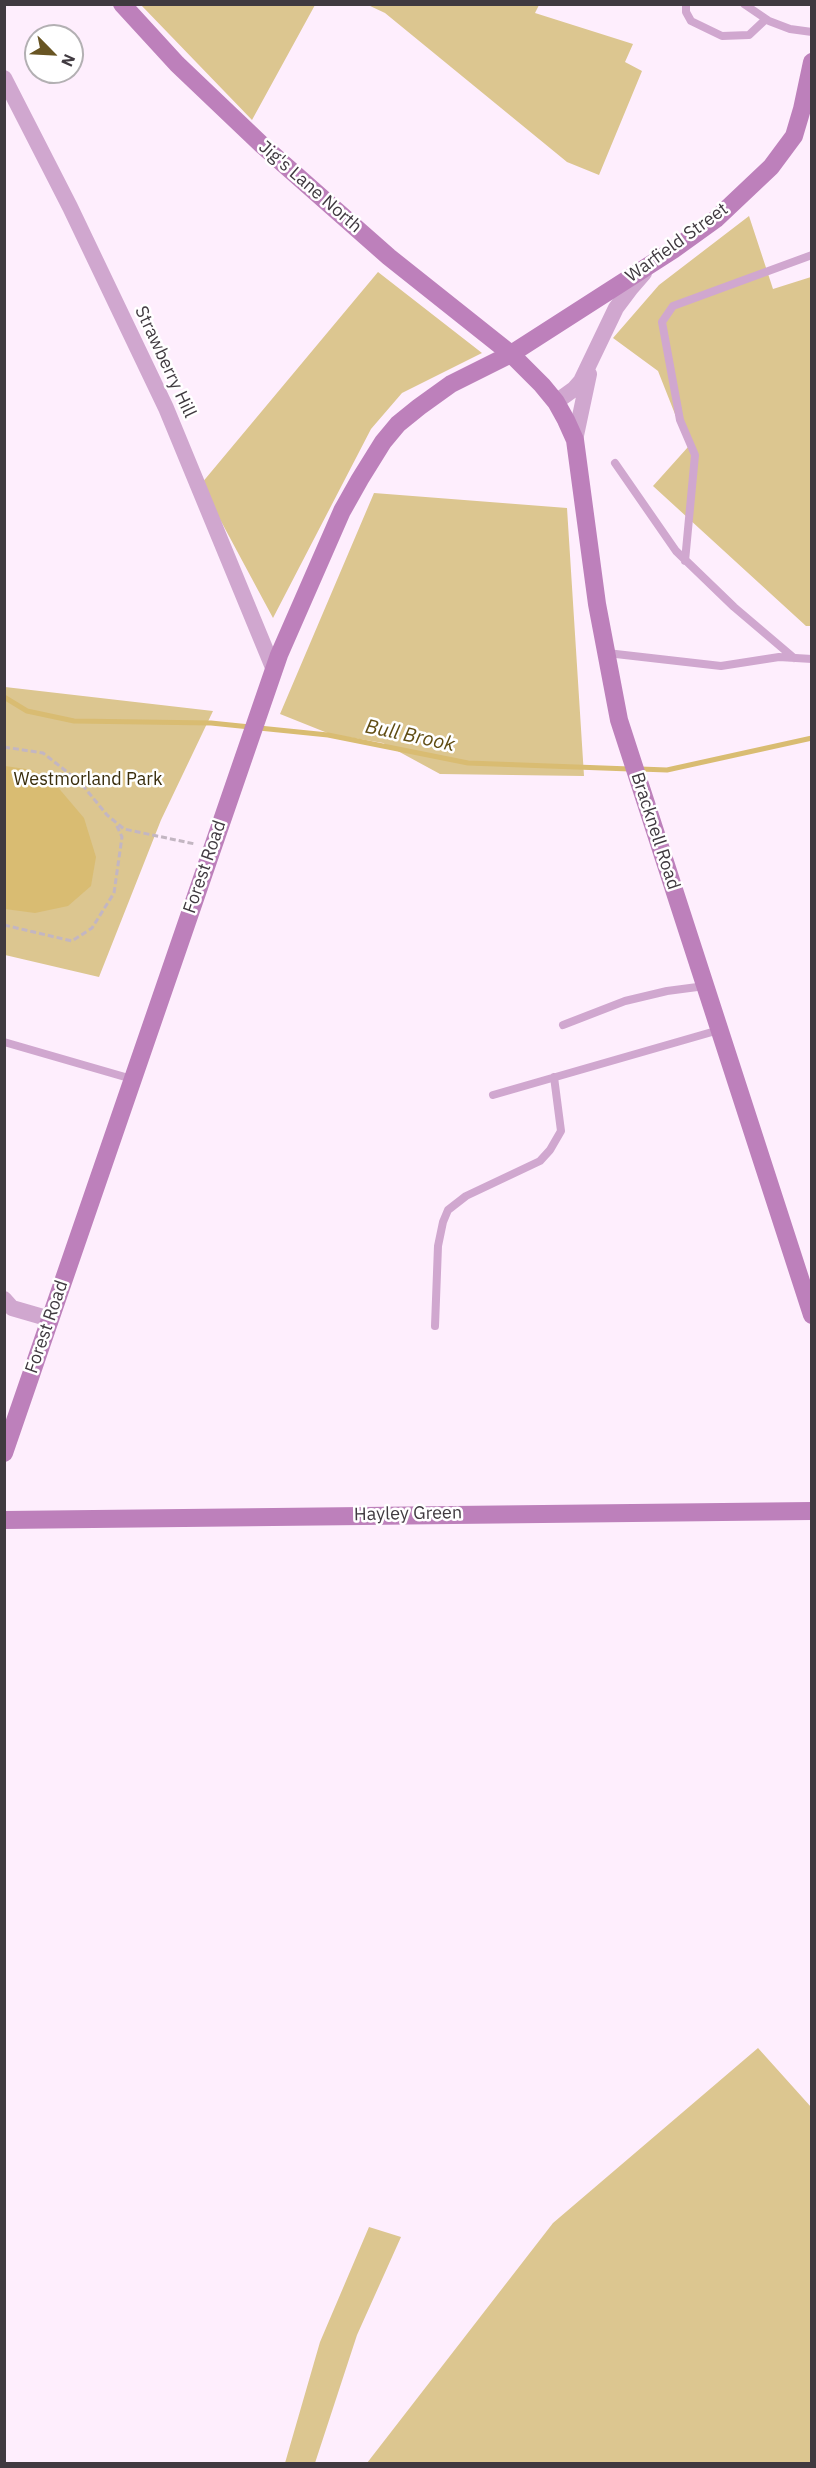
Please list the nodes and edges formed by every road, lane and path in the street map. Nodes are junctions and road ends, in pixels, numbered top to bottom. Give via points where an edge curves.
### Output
1 (122, 4) edge
2 (686, 4) edge
3 (744, 4) edge
4 (766, 19) junction
5 (812, 32) edge
6 (812, 62) edge
7 (4, 78) edge
8 (812, 255) edge
9 (658, 260) junction
10 (511, 354) junction
11 (592, 359) junction
12 (556, 402) junction
13 (575, 440) junction
14 (615, 463) dead end
15 (686, 561) junction
16 (606, 653) junction
17 (794, 658) junction
18 (812, 659) edge
19 (274, 670) junction
20 (4, 747) edge
21 (116, 822) junction
22 (212, 847) junction
23 (4, 925) edge
24 (705, 986) junction
25 (563, 1024) dead end
26 (719, 1030) junction
27 (4, 1042) edge
28 (554, 1077) junction
29 (132, 1078) junction
30 (493, 1095) dead end
31 (4, 1299) edge
32 (812, 1315) edge
33 (50, 1319) junction
34 (435, 1326) dead end
35 (4, 1453) edge
36 (812, 1511) edge
37 (4, 1520) edge

1 - 10 main road, Jig's Lane North via 177,64 262,145 389,257
2 - 4 lane via 691,21 722,36 749,34
3 - 4 lane
4 - 5 lane via 790,29
6 - 9 main road, Warfield Street via 794,136 771,167 716,219
7 - 19 street, Strawberry Hill via 166,408
8 - 15 lane via 673,306 662,322 680,420 695,455
9 - 10 main road, Warfield Street
9 - 11 street via 616,308
10 - 12 main road, Bracknell Road
10 - 19 main road, Forest Road via 451,384 398,424 383,442 342,511
11 - 12 street via 574,389
11 - 13 street
12 - 13 main road, Bracknell Road
13 - 16 main road, Bracknell Road
14 - 15 lane
15 - 17 lane
16 - 17 lane via 721,666
16 - 24 main road, Bracknell Road via 620,720
17 - 18 lane
19 - 22 main road, Forest Road
20 - 21 path via 43,753 80,782
21 - 22 path via 124,829
21 - 23 path via 122,837 114,893 92,928 72,941
22 - 29 main road, Forest Road
24 - 25 lane via 625,1001
24 - 26 main road, Bracknell Road
26 - 28 lane
26 - 32 main road, Bracknell Road
27 - 29 lane
28 - 30 lane
28 - 34 lane via 561,1131 550,1150 540,1161 466,1196 448,1210 438,1246
29 - 33 main road, Forest Road
31 - 33 street via 12,1308
33 - 35 main road, Forest Road
36 - 37 main road, Hayley Green

